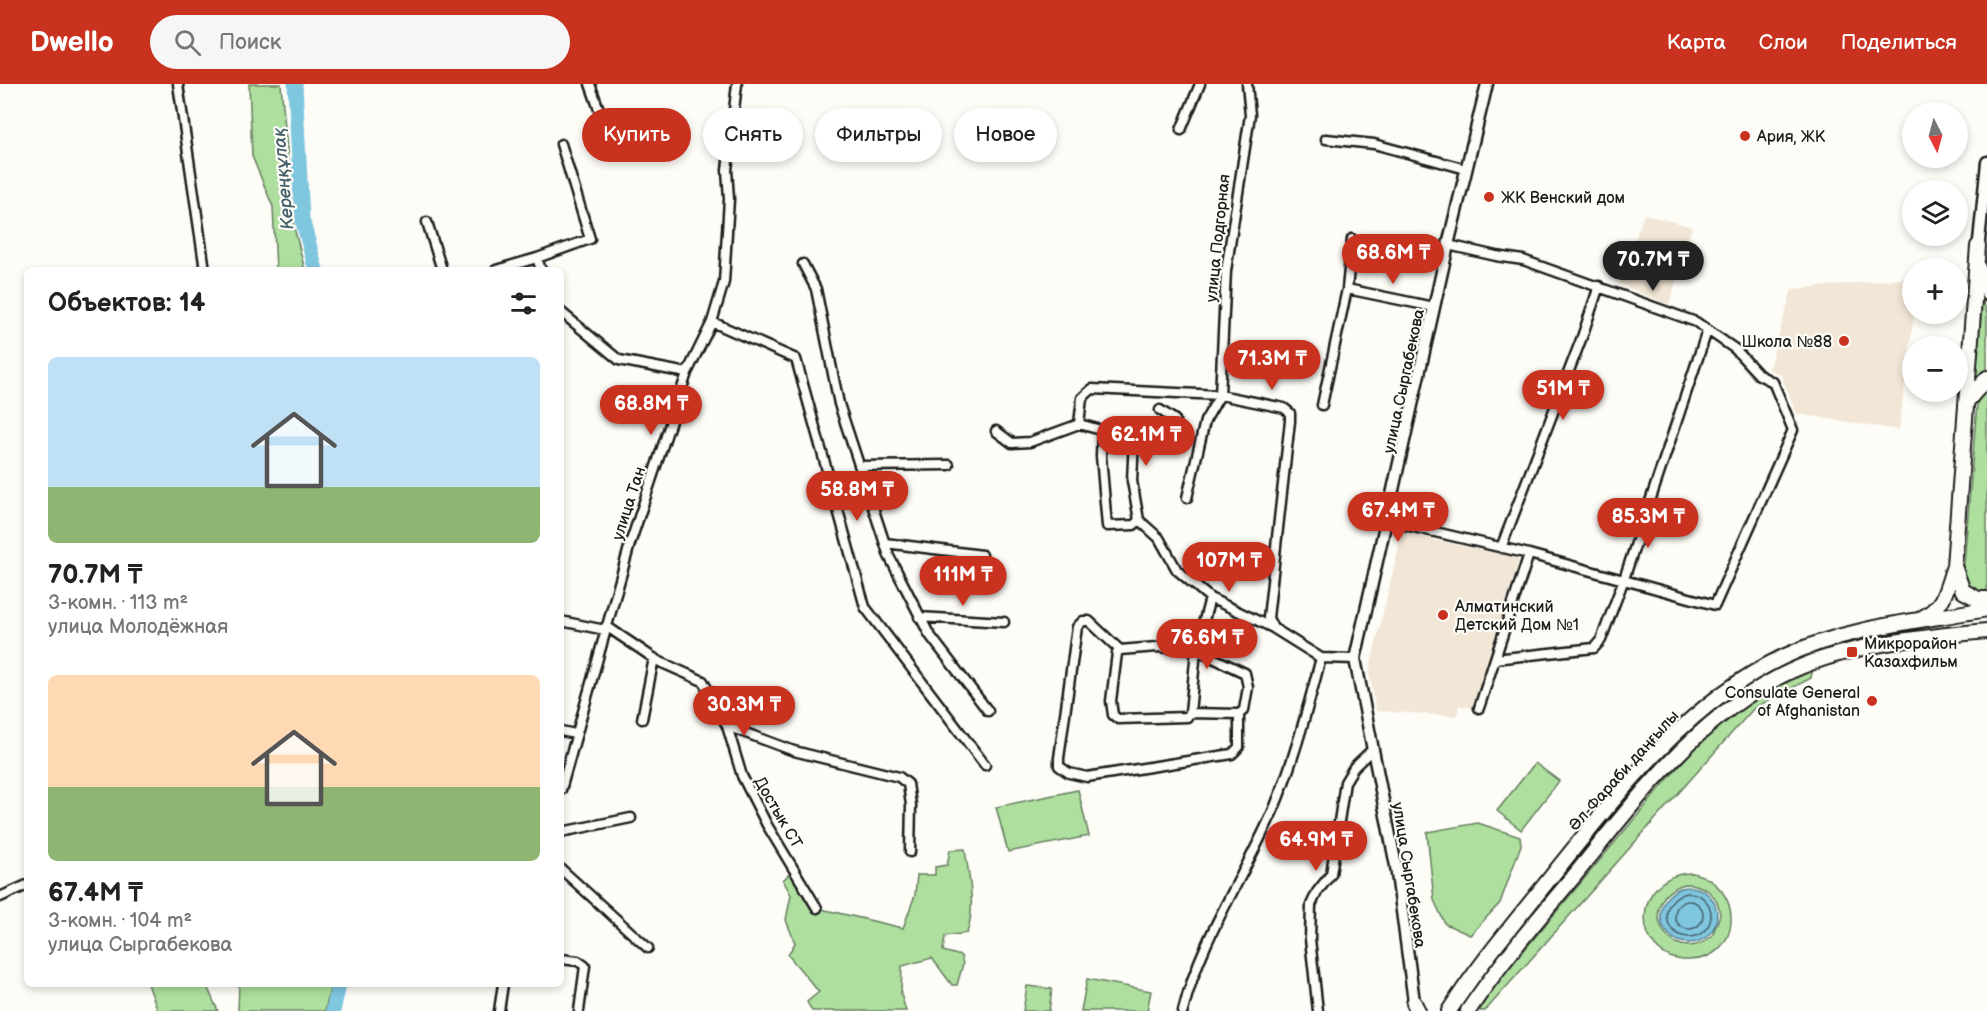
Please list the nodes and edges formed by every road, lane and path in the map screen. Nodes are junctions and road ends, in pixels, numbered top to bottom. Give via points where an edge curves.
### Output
1 (178, 84) edge
2 (590, 84) edge
3 (736, 84) edge
4 (1200, 84) edge
5 (1247, 84) edge
6 (1487, 84) edge
7 (598, 108) edge
8 (1181, 130) dead end
9 (1326, 139) dead end
10 (561, 144) dead end
11 (1987, 162) edge
12 (1466, 169) junction
13 (427, 222) dead end
14 (1352, 239) dead end
15 (1448, 245) junction
16 (1978, 246) junction
17 (537, 258) junction
18 (803, 264) dead end
19 (205, 267) edge
20 (441, 267) edge
21 (506, 267) edge
22 (540, 267) edge
23 (1599, 286) junction
24 (1347, 289) junction
25 (1987, 295) edge
26 (1434, 307) junction
27 (564, 314) edge
28 (712, 322) junction
29 (1707, 331) junction
30 (687, 373) junction
31 (1987, 378) edge
32 (1220, 395) junction
33 (1968, 400) joint
34 (1968, 402) edge
35 (1322, 405) dead end
36 (1160, 410) dead end
37 (1078, 424) junction
38 (996, 431) dead end
39 (1102, 431) junction
40 (1134, 439) junction
41 (949, 465) dead end
42 (860, 466) junction
43 (1187, 498) dead end
44 (1139, 520) junction
45 (1388, 521) junction
46 (885, 543) junction
47 (1501, 548) junction
48 (1529, 554) junction
49 (982, 555) dead end
50 (1954, 566) junction
51 (1624, 579) junction
52 (1210, 598) junction
53 (1987, 600) edge
54 (1987, 609) edge
55 (920, 617) junction
56 (564, 621) edge
57 (1004, 622) dead end
58 (1909, 623) junction
59 (606, 628) junction
60 (1273, 628) junction
61 (1987, 629) edge
62 (1120, 650) junction
63 (1196, 650) junction
64 (654, 658) junction
65 (1321, 658) junction
66 (1355, 659) junction
67 (1495, 659) junction
68 (1479, 708) dead end
69 (988, 711) dead end
70 (1190, 713) junction
71 (1239, 714) junction
72 (642, 719) dead end
73 (727, 726) junction
74 (564, 732) edge
75 (575, 734) junction
76 (1373, 750) junction
77 (985, 765) dead end
78 (564, 778) edge
79 (631, 818) dead end
80 (564, 831) edge
81 (910, 852) dead end
82 (564, 872) edge
83 (24, 886) edge
84 (0, 897) edge
85 (817, 908) dead end
86 (648, 948) dead end
87 (564, 959) edge
88 (503, 987) edge
89 (1416, 1008) edge
90 (1468, 1010) edge
91 (499, 1011) edge
92 (579, 1011) edge
93 (1183, 1011) edge
94 (1318, 1011) edge
95 (1449, 1011) edge

1 - 19 street
2 - 7 street
3 - 28 street, улица Тан via 727,170 727,266
4 - 8 street
5 - 32 street, улица Подгорная via 1250,115 1226,271
6 - 12 street, улица Сыргабекова
9 - 12 street via 1374,144
10 - 17 street via 590,239
11 - 16 street
12 - 15 street, улица Сыргабекова
13 - 20 street
14 - 24 street
15 - 23 street via 1523,260
15 - 26 street, улица Сыргабекова
16 - 25 street
16 - 33 main road
17 - 21 street
17 - 22 street
18 - 42 street via 816,289 839,404
23 - 29 street via 1696,322
23 - 47 street
24 - 26 street
24 - 35 street
26 - 45 street, улица Сыргабекова
27 - 30 street via 619,360
28 - 30 street, улица Тан
28 - 77 street via 796,359 866,607
29 - 51 street
29 - 51 street via 1773,382 1793,430 1715,605
30 - 59 street, улица Тан
31 - 33 main road
32 - 37 street via 1092,389 1083,398
32 - 43 street, улица Подгорная via 1205,421
32 - 60 street via 1262,401 1290,413 1268,618
34 - 50 main road
36 - 40 street via 1174,420 1174,437
37 - 38 street via 1030,442 1011,443
37 - 39 street
39 - 40 street
39 - 44 street via 1107,526 1134,525
40 - 44 street via 1132,481
41 - 42 street
42 - 46 street
44 - 52 street via 1159,538 1177,570
45 - 47 street
45 - 66 street, улица Сыргабекова
46 - 49 street
46 - 55 street
47 - 48 street
48 - 51 street
48 - 67 street
50 - 53 main road via 1964,591
50 - 58 main road via 1940,606
51 - 67 street via 1601,640 1594,648
52 - 60 street
52 - 63 street
54 - 58 main road, Әл-Фараби даңғылы
55 - 57 street
55 - 69 street
56 - 59 street
58 - 95 main road, Әл-Фараби даңғылы via 1838,638 1785,656 1728,689 1687,723 1576,847 1485,958
59 - 64 street, Достык СТ
59 - 75 street, улица Тан
60 - 65 street
61 - 90 main road via 1852,652 1806,665 1769,682 1717,719 1672,760 1624,814 1511,951
62 - 63 street
62 - 70 street via 1112,692 1113,716 1187,717
62 - 71 street via 1089,621 1077,627 1059,758 1059,766 1069,773 1086,777 1232,754 1239,747
63 - 70 street
63 - 71 street via 1245,673 1248,687 1244,710
64 - 72 street
64 - 73 street, Достык СТ via 703,681
65 - 66 street
65 - 93 street via 1296,755 1213,932
66 - 76 street, улица Сыргабекова
67 - 68 street
70 - 71 street
73 - 81 street via 794,751 899,777 908,784
73 - 85 street, Достык СТ via 742,776
74 - 75 street
75 - 78 street, улица Тан
76 - 89 street, улица Сыргабекова
76 - 94 street via 1354,767 1345,782 1331,874 1311,905 1310,939
79 - 80 street
82 - 86 street
83 - 84 street
87 - 92 street via 585,966
88 - 91 street

